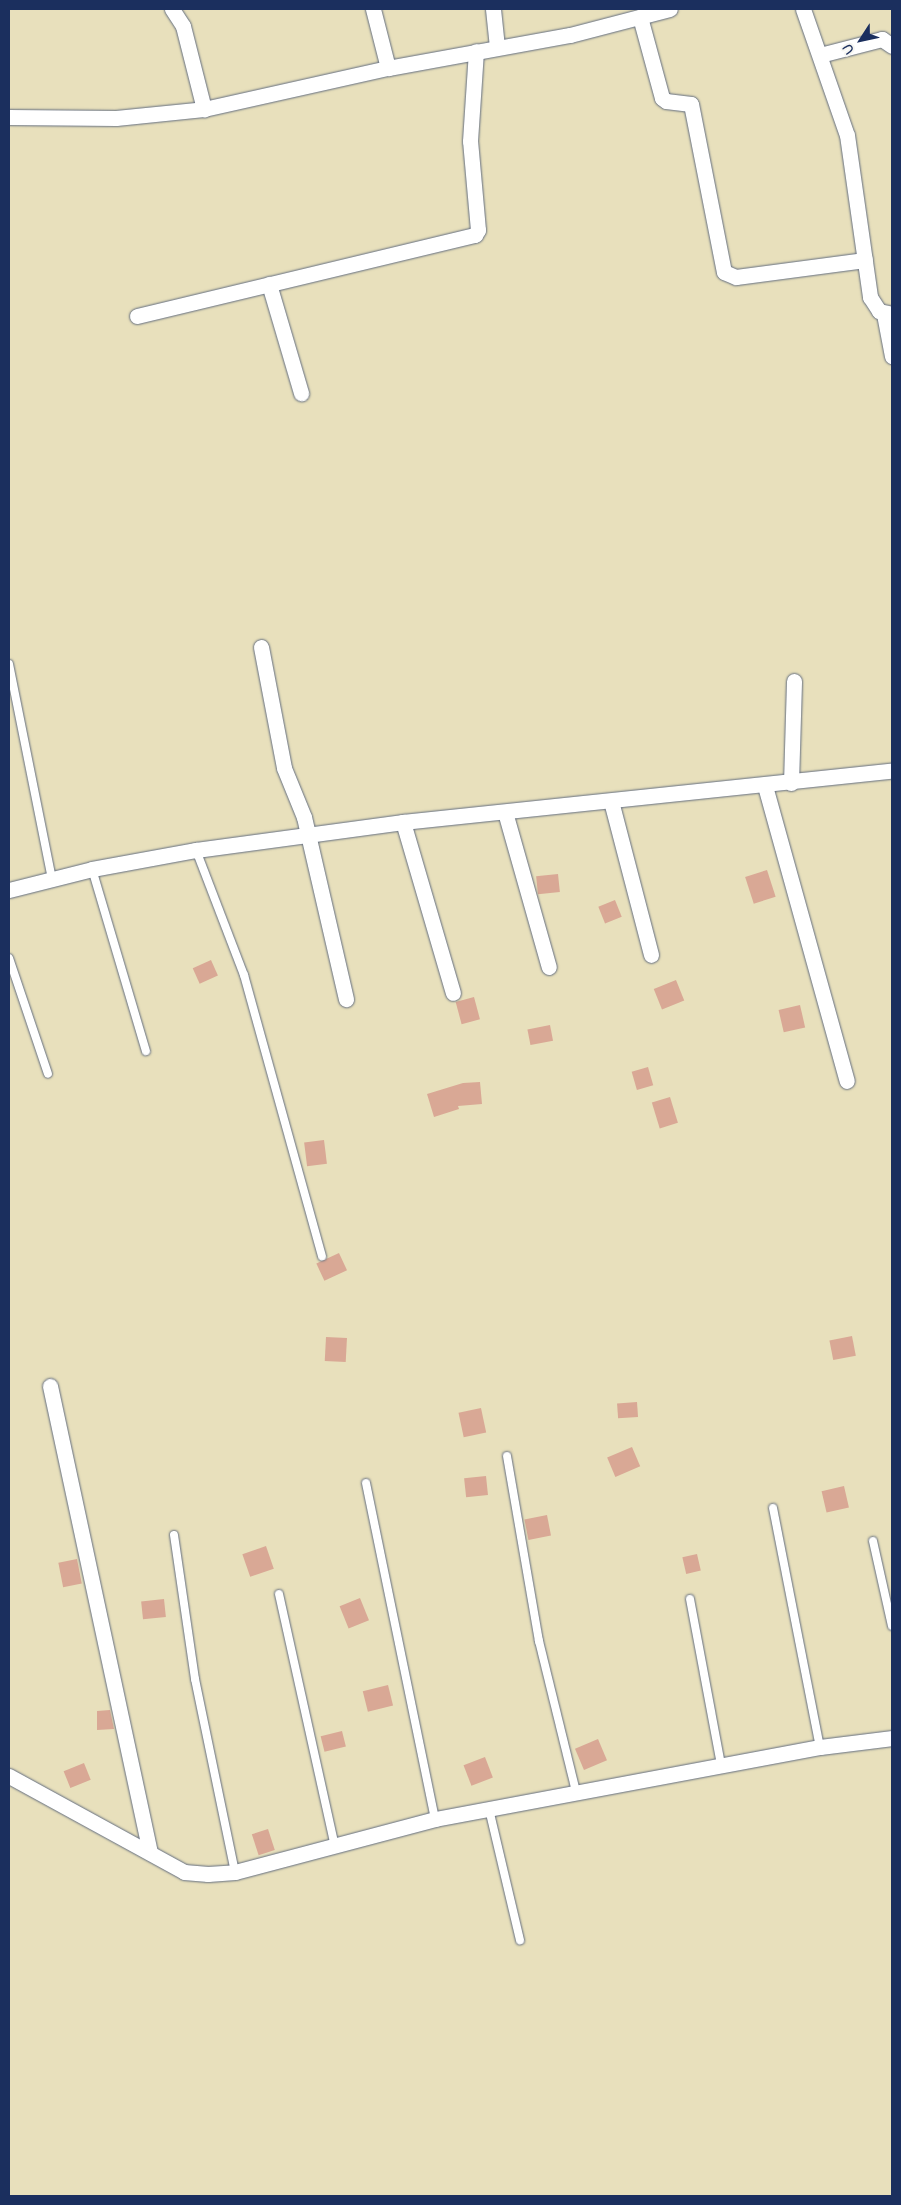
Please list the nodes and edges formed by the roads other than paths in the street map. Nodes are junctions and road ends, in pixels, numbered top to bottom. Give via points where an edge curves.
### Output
1 (172, 9) edge
2 (372, 9) edge
3 (493, 9) edge
4 (670, 9) edge
5 (803, 9) edge
6 (640, 17) junction
7 (892, 46) edge
8 (497, 47) junction
9 (476, 51) junction
10 (820, 55) junction
11 (388, 68) junction
12 (204, 108) junction
13 (9, 117) edge
14 (865, 260) junction
15 (269, 284) junction
16 (888, 314) edge
17 (137, 316) dead end
18 (892, 356) edge
19 (301, 393) dead end
20 (261, 647) dead end
21 (9, 664) edge
22 (794, 681) dead end
23 (892, 771) edge
24 (791, 783) junction
25 (765, 786) junction
26 (611, 800) junction
27 (505, 812) junction
28 (403, 822) junction
29 (308, 836) junction
30 (196, 850) junction
31 (92, 869) junction
32 (52, 879) junction
33 (9, 890) edge
34 (651, 955) dead end
35 (9, 958) edge
36 (549, 967) dead end
37 (453, 993) dead end
38 (346, 999) dead end
39 (146, 1051) dead end
40 (48, 1074) dead end
41 (846, 1080) dead end
42 (322, 1256) dead end
43 (50, 1386) dead end
44 (507, 1456) dead end
45 (366, 1483) dead end
46 (774, 1508) dead end
47 (174, 1535) dead end
48 (873, 1541) dead end
49 (279, 1594) dead end
50 (690, 1599) dead end
51 (892, 1626) edge
52 (892, 1738) edge
53 (820, 1747) junction
54 (721, 1765) junction
55 (9, 1776) edge
56 (576, 1792) junction
57 (489, 1809) junction
58 (435, 1819) junction
59 (335, 1846) junction
60 (150, 1852) junction
61 (235, 1872) junction
62 (520, 1940) dead end

1 - 12 street via 183,26
2 - 11 street
3 - 8 street
4 - 6 street
5 - 10 street
6 - 8 street via 570,35
6 - 14 street via 662,98 691,104 724,272 736,277
7 - 10 street via 882,39
8 - 9 street
9 - 11 street
9 - 15 street via 470,141 478,230 475,235
10 - 14 street via 848,135
11 - 12 street
12 - 13 street via 116,118
14 - 16 street via 870,297 875,308
15 - 17 street
15 - 19 street
16 - 18 street
20 - 29 street via 284,768
21 - 32 lane
22 - 24 street
23 - 24 street
24 - 25 street
25 - 26 street
25 - 41 street
26 - 27 street
26 - 34 street
27 - 28 street
27 - 36 street
28 - 29 street
28 - 37 street
29 - 30 street
29 - 38 street
30 - 31 street
30 - 42 lane via 244,975
31 - 32 street
31 - 39 lane
32 - 33 street
35 - 40 lane
43 - 60 street
44 - 56 lane via 539,1641
45 - 58 lane
46 - 53 lane
47 - 61 lane via 195,1679
48 - 51 lane
49 - 59 lane
50 - 54 lane
52 - 53 street
53 - 54 street
54 - 56 street
55 - 60 street
56 - 57 street
57 - 58 street
57 - 62 lane
58 - 59 street
59 - 61 street
60 - 61 street via 184,1872

